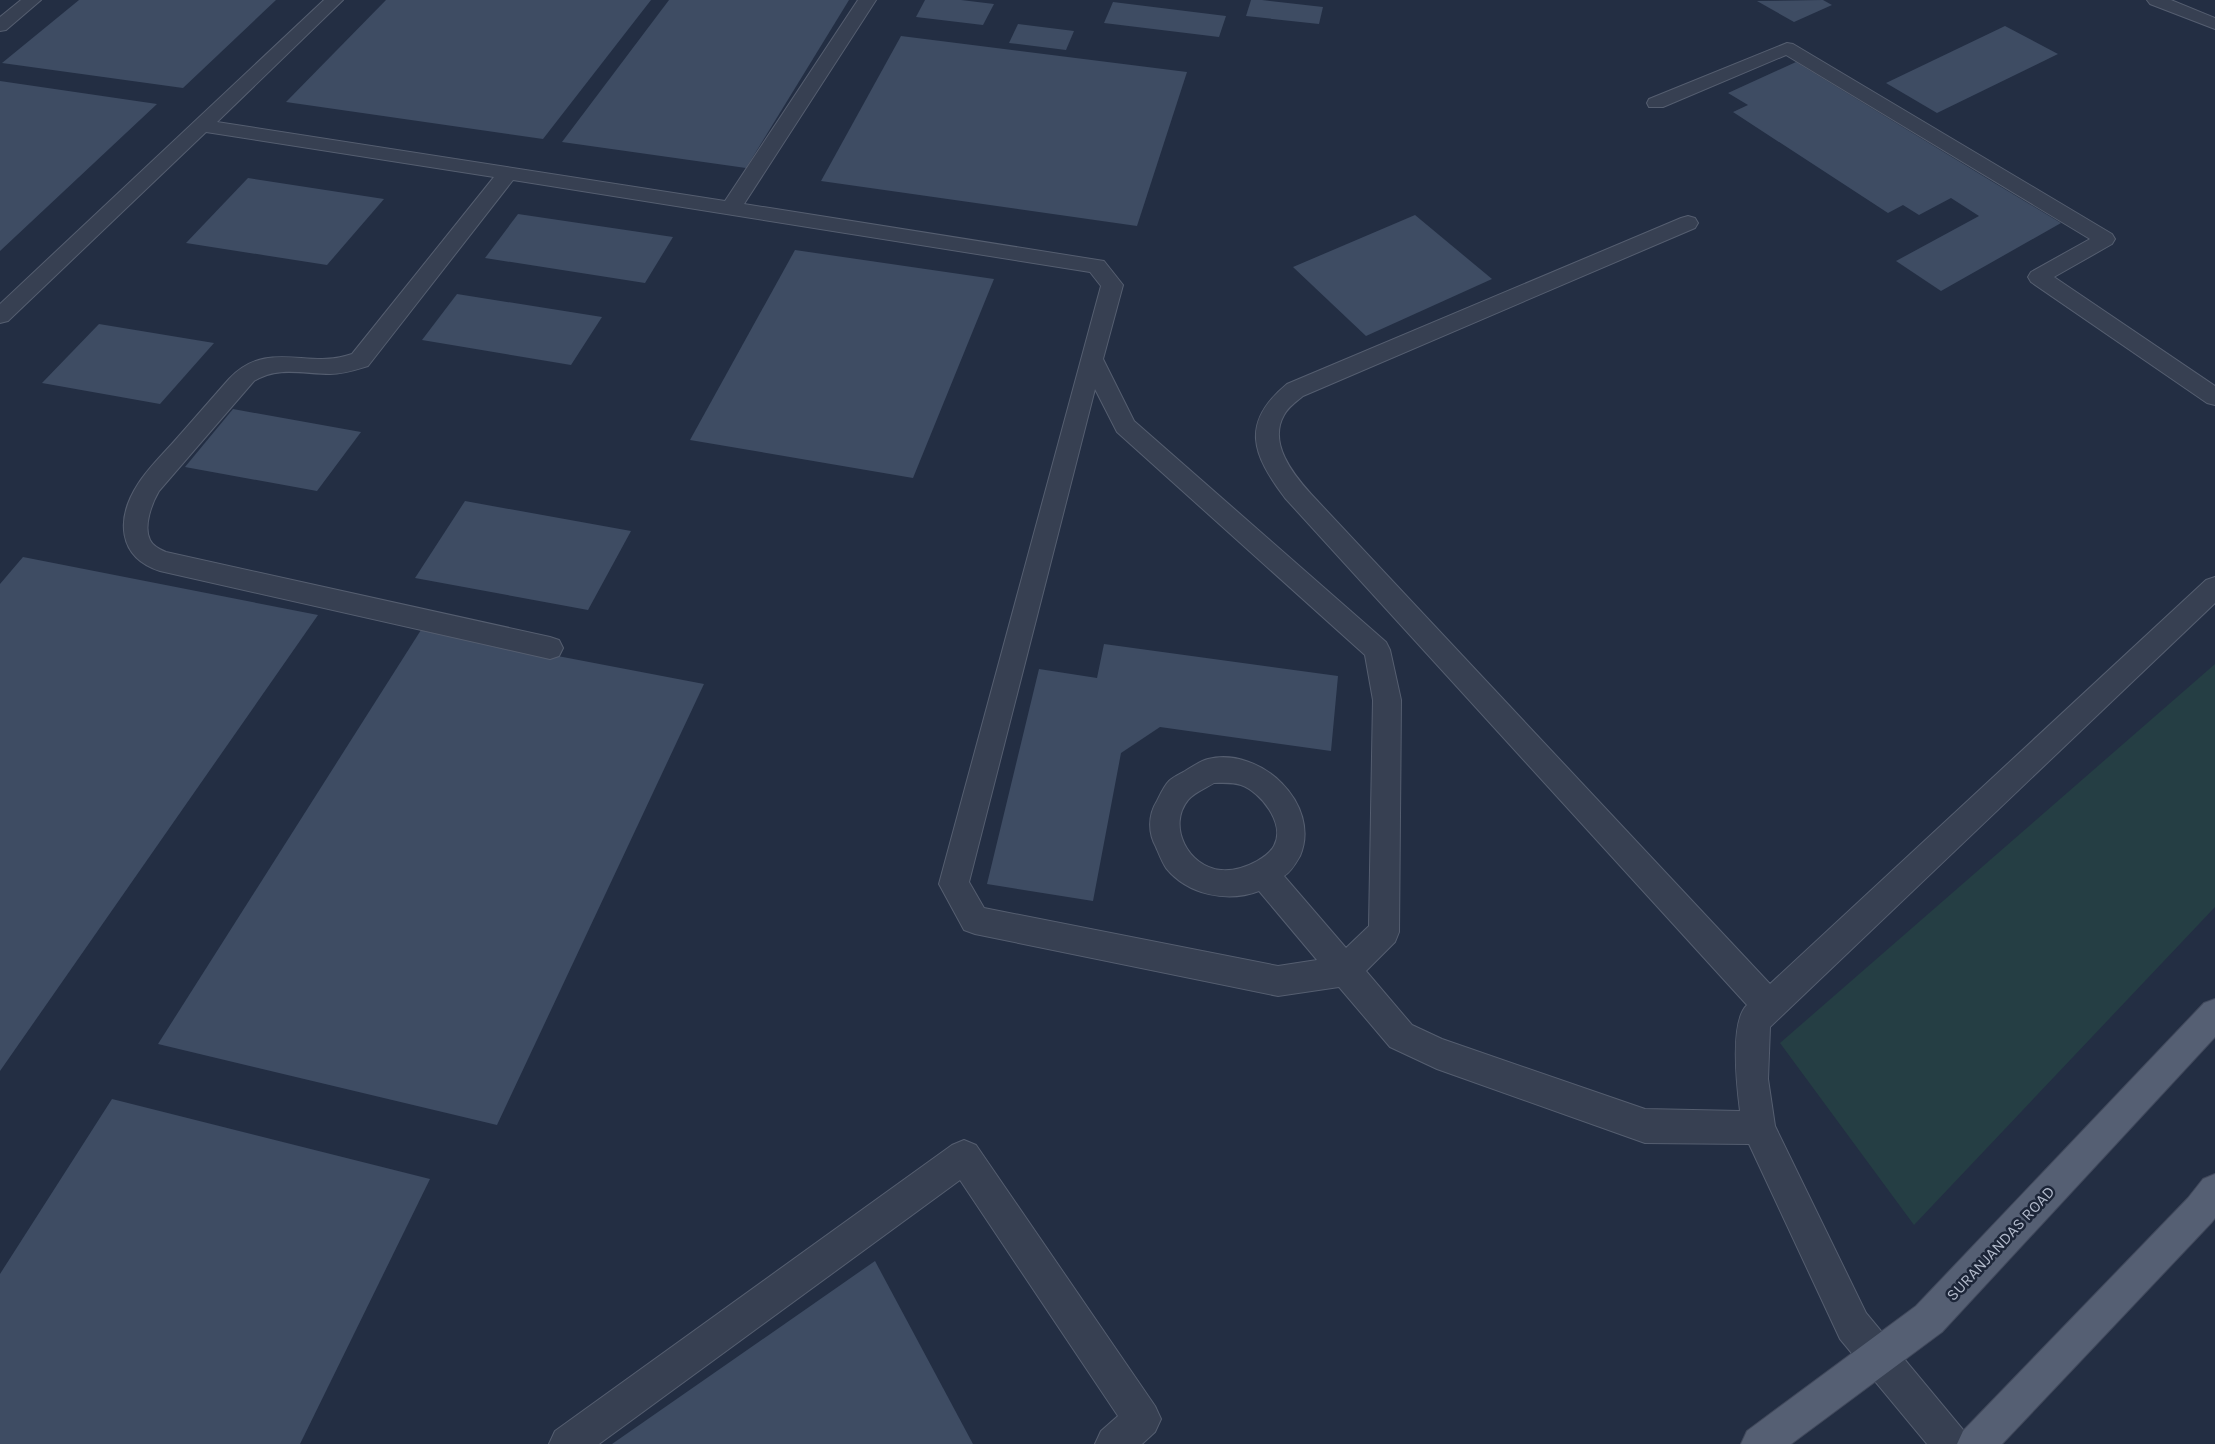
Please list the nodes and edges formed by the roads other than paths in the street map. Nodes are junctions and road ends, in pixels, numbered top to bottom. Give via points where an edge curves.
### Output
1 (32, 0) edge
2 (334, 0) edge
3 (867, 0) edge
4 (2156, 0) edge
5 (2215, 24) edge
6 (0, 26) edge
7 (1656, 103) dead end
8 (202, 125) junction
9 (508, 173) junction
10 (732, 208) junction
11 (1688, 223) dead end
12 (0, 316) edge
13 (1092, 359) junction
14 (2215, 397) edge
15 (2215, 587) edge
16 (550, 648) dead end
17 (1265, 876) junction
18 (1345, 971) junction
19 (1769, 1006) junction
20 (2215, 1014) edge
21 (1759, 1128) junction
22 (2215, 1191) edge
23 (1880, 1357) junction
24 (568, 1444) edge
25 (1114, 1444) edge
26 (1760, 1444) edge
27 (1951, 1444) edge
28 (1976, 1444) edge

1 - 6 street
2 - 8 street
3 - 10 street
4 - 5 street
7 - 14 street via 1787,48 2105,239 2039,277
8 - 9 street
8 - 12 street
9 - 10 street
9 - 16 street via 360,360 339,366 262,365 246,375 157,478 140,503 136,533 139,546 146,555 160,562
10 - 13 street via 1097,266 1112,285
11 - 19 street via 1295,390 1274,411 1266,435 1272,457 1286,482 1302,501
13 - 18 street via 1125,426 1377,650 1387,700 1384,932
13 - 18 street via 954,884 975,920 1278,981
15 - 19 street
17 - 17 street via 1244,883 1222,884 1200,878 1181,866 1168,849 1163,829 1166,809 1175,792 1190,779 1210,771 1232,771 1253,777 1270,788 1284,804 1291,823 1289,843 1280,862
17 - 18 street
18 - 21 street via 1401,1036 1437,1053 1645,1126
19 - 21 street via 1754,1020 1752,1079
20 - 23 main road, SURANJANDAS ROAD via 1929,1320
21 - 23 street via 1853,1326
22 - 28 main road
23 - 26 main road, SURANJANDAS ROAD
23 - 27 street
24 - 25 street via 964,1157 1142,1419

